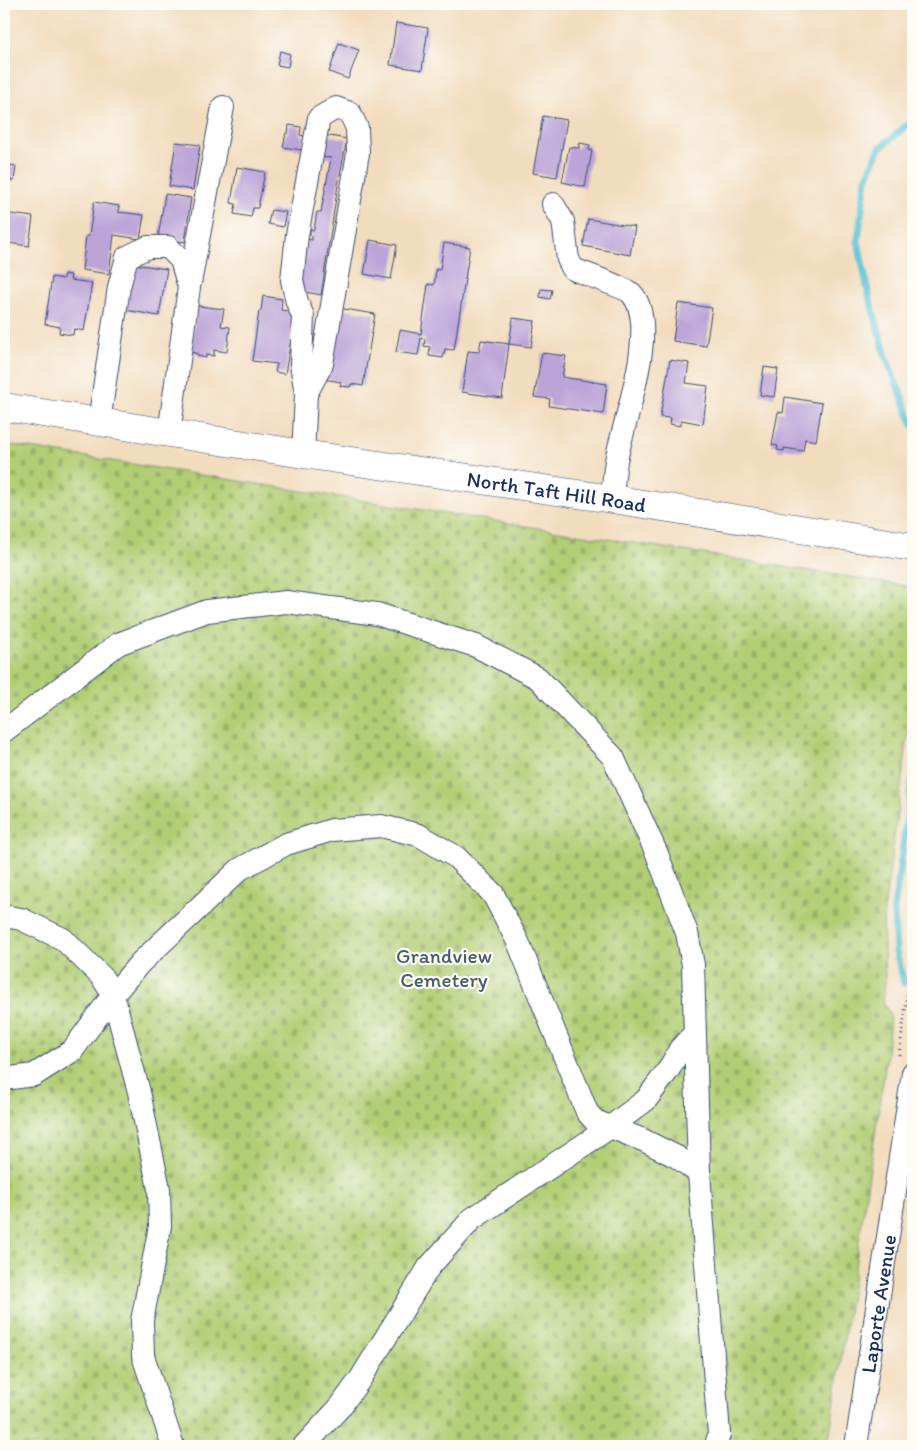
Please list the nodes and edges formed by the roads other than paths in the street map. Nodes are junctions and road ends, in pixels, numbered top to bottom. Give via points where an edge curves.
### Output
1 (223, 107) dead end
2 (553, 204) dead end
3 (189, 287) junction
4 (306, 394) junction
5 (4, 407) edge
6 (99, 422) junction
7 (169, 434) junction
8 (303, 454) junction
9 (612, 499) junction
10 (913, 547) edge
11 (4, 731) edge
12 (4, 916) edge
13 (113, 995) junction
14 (694, 1034) junction
15 (913, 1073) edge
16 (4, 1079) edge
17 (609, 1128) junction
18 (699, 1173) junction
19 (173, 1446) edge
20 (304, 1446) edge
21 (716, 1446) edge
22 (856, 1446) edge

1 - 3 street
2 - 9 street via 563,221 568,258 573,269 631,292 639,305 643,336 616,461
3 - 6 street via 181,260 168,247 148,247 127,257 119,287
3 - 7 street
4 - 4 street via 301,364 303,316 292,280 319,118 336,108 350,114 357,128 358,153 322,364
4 - 8 street
5 - 6 main road, North Taft Hill Road
6 - 7 main road, North Taft Hill Road
7 - 8 main road, North Taft Hill Road
8 - 9 main road, North Taft Hill Road
9 - 10 main road, North Taft Hill Road
11 - 14 street via 118,644 206,611 286,602 377,614 476,646 538,678 613,757 657,854 687,934 694,965
12 - 13 street via 22,919 63,939 102,977
13 - 16 street via 72,1051 34,1076
13 - 17 street via 140,963 240,869 286,844 332,830 381,826 419,835 456,857 493,894 518,942 587,1112 595,1121
13 - 19 street via 159,1189 160,1226 142,1321 142,1356
14 - 17 street via 646,1100
14 - 18 street
15 - 22 street, Laporte Avenue
17 - 18 street via 677,1157
17 - 20 street via 472,1219 429,1266 350,1393
18 - 21 street via 719,1434

